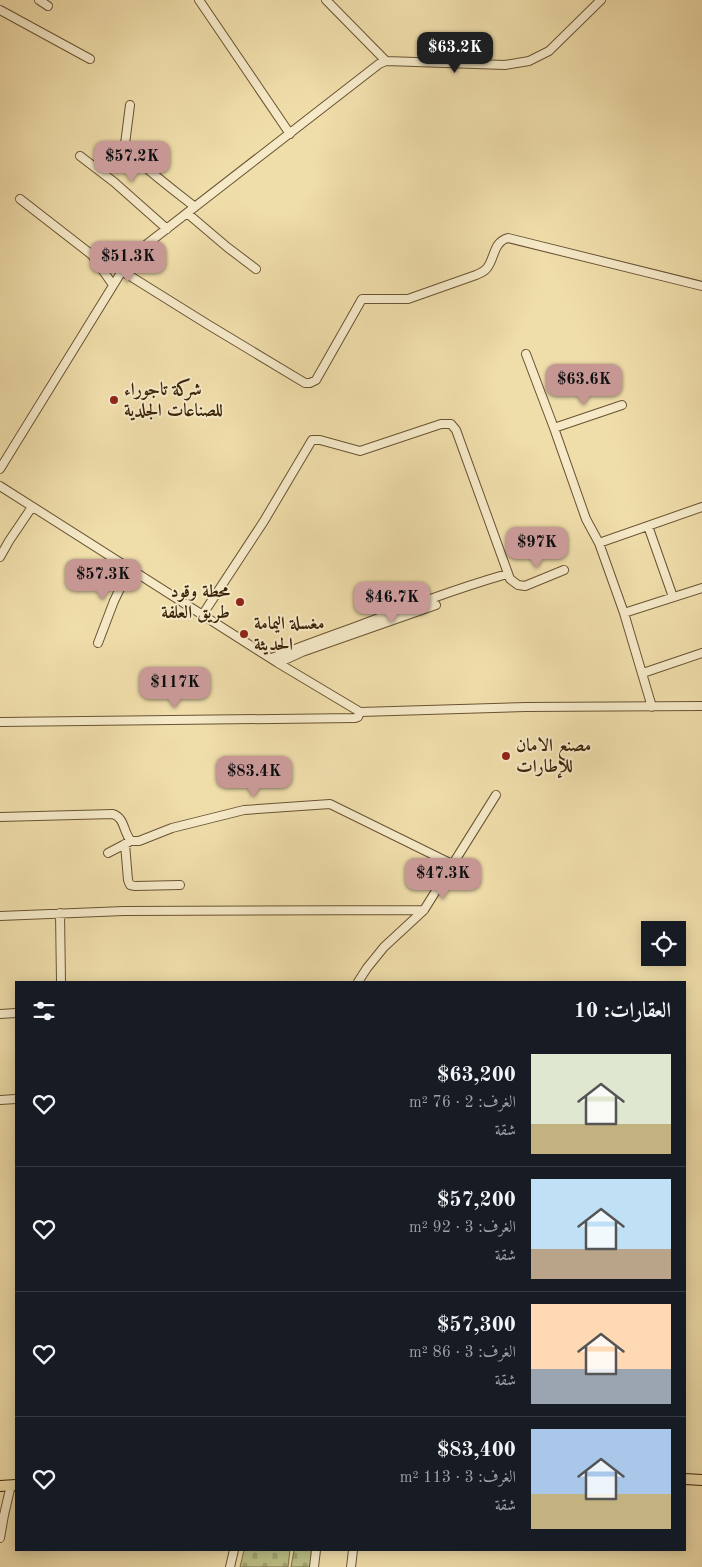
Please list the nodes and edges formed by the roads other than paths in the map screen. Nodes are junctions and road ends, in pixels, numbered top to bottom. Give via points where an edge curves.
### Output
1 (39, 0) edge
2 (200, 0) edge
3 (326, 0) edge
4 (601, 0) edge
5 (48, 6) dead end
6 (0, 10) edge
7 (90, 59) dead end
8 (386, 61) junction
9 (130, 105) dead end
10 (290, 134) junction
11 (80, 156) dead end
12 (20, 199) dead end
13 (195, 208) junction
14 (187, 213) junction
15 (167, 229) junction
16 (256, 269) dead end
17 (122, 271) junction
18 (113, 285) junction
19 (702, 286) edge
20 (526, 354) dead end
21 (622, 405) dead end
22 (554, 428) junction
23 (0, 469) edge
24 (0, 486) edge
25 (32, 507) junction
26 (702, 507) edge
27 (648, 526) junction
28 (599, 543) junction
29 (0, 558) edge
30 (130, 568) junction
31 (564, 570) dead end
32 (507, 574) junction
33 (702, 588) edge
34 (672, 597) junction
35 (436, 605) dead end
36 (624, 613) junction
37 (203, 614) junction
38 (98, 643) dead end
39 (702, 653) edge
40 (275, 660) junction
41 (642, 673) junction
42 (702, 706) edge
43 (652, 707) junction
44 (360, 712) junction
45 (0, 722) edge
46 (496, 795) dead end
47 (0, 817) edge
48 (128, 843) junction
49 (108, 852) dead end
50 (452, 864) junction
51 (180, 885) dead end
52 (424, 910) junction
53 (60, 913) junction
54 (0, 916) edge
55 (61, 981) edge
56 (359, 981) edge
57 (15, 1013) edge
58 (0, 1014) edge
59 (15, 1099) edge
60 (0, 1100) edge
61 (686, 1479) edge
62 (702, 1480) edge
63 (14, 1485) edge
64 (0, 1486) edge
65 (0, 1538) edge
66 (234, 1551) edge
67 (316, 1551) edge
68 (353, 1551) edge
69 (230, 1567) edge
70 (314, 1567) edge
71 (351, 1567) edge

1 - 5 street
2 - 10 street
3 - 8 street
4 - 8 street via 549,51 529,61 505,65
6 - 7 street
8 - 10 street
9 - 13 street via 127,148
10 - 13 street
11 - 15 street
12 - 18 street via 92,254
13 - 14 street
14 - 15 street
14 - 16 street
15 - 17 street via 138,251
17 - 18 street
17 - 19 street via 206,324 310,383 316,380 362,298 408,299 476,275 485,270 503,239
18 - 23 street
20 - 22 street
21 - 22 street
22 - 28 street via 586,519
24 - 25 street
25 - 29 street
25 - 30 street
26 - 27 street
27 - 28 street
27 - 34 street
28 - 36 street
30 - 37 street
30 - 38 street
31 - 32 street via 526,586 513,582
32 - 37 street via 454,426 442,424 360,451 314,439
32 - 40 street via 304,645
33 - 34 street
34 - 36 street
35 - 40 street
36 - 41 street
37 - 40 street
39 - 41 street
40 - 44 street
41 - 43 street
42 - 43 street
43 - 44 street
44 - 45 street via 355,718
46 - 50 street
47 - 48 street via 112,814 122,821
48 - 49 street
48 - 50 street via 244,810 330,804
48 - 51 street via 130,885
50 - 52 street
52 - 53 street
52 - 56 street via 384,947
53 - 54 street
53 - 55 street
57 - 58 street
59 - 60 street
61 - 62 main road
63 - 64 main road
63 - 65 street
66 - 69 street
67 - 70 street
68 - 71 street

